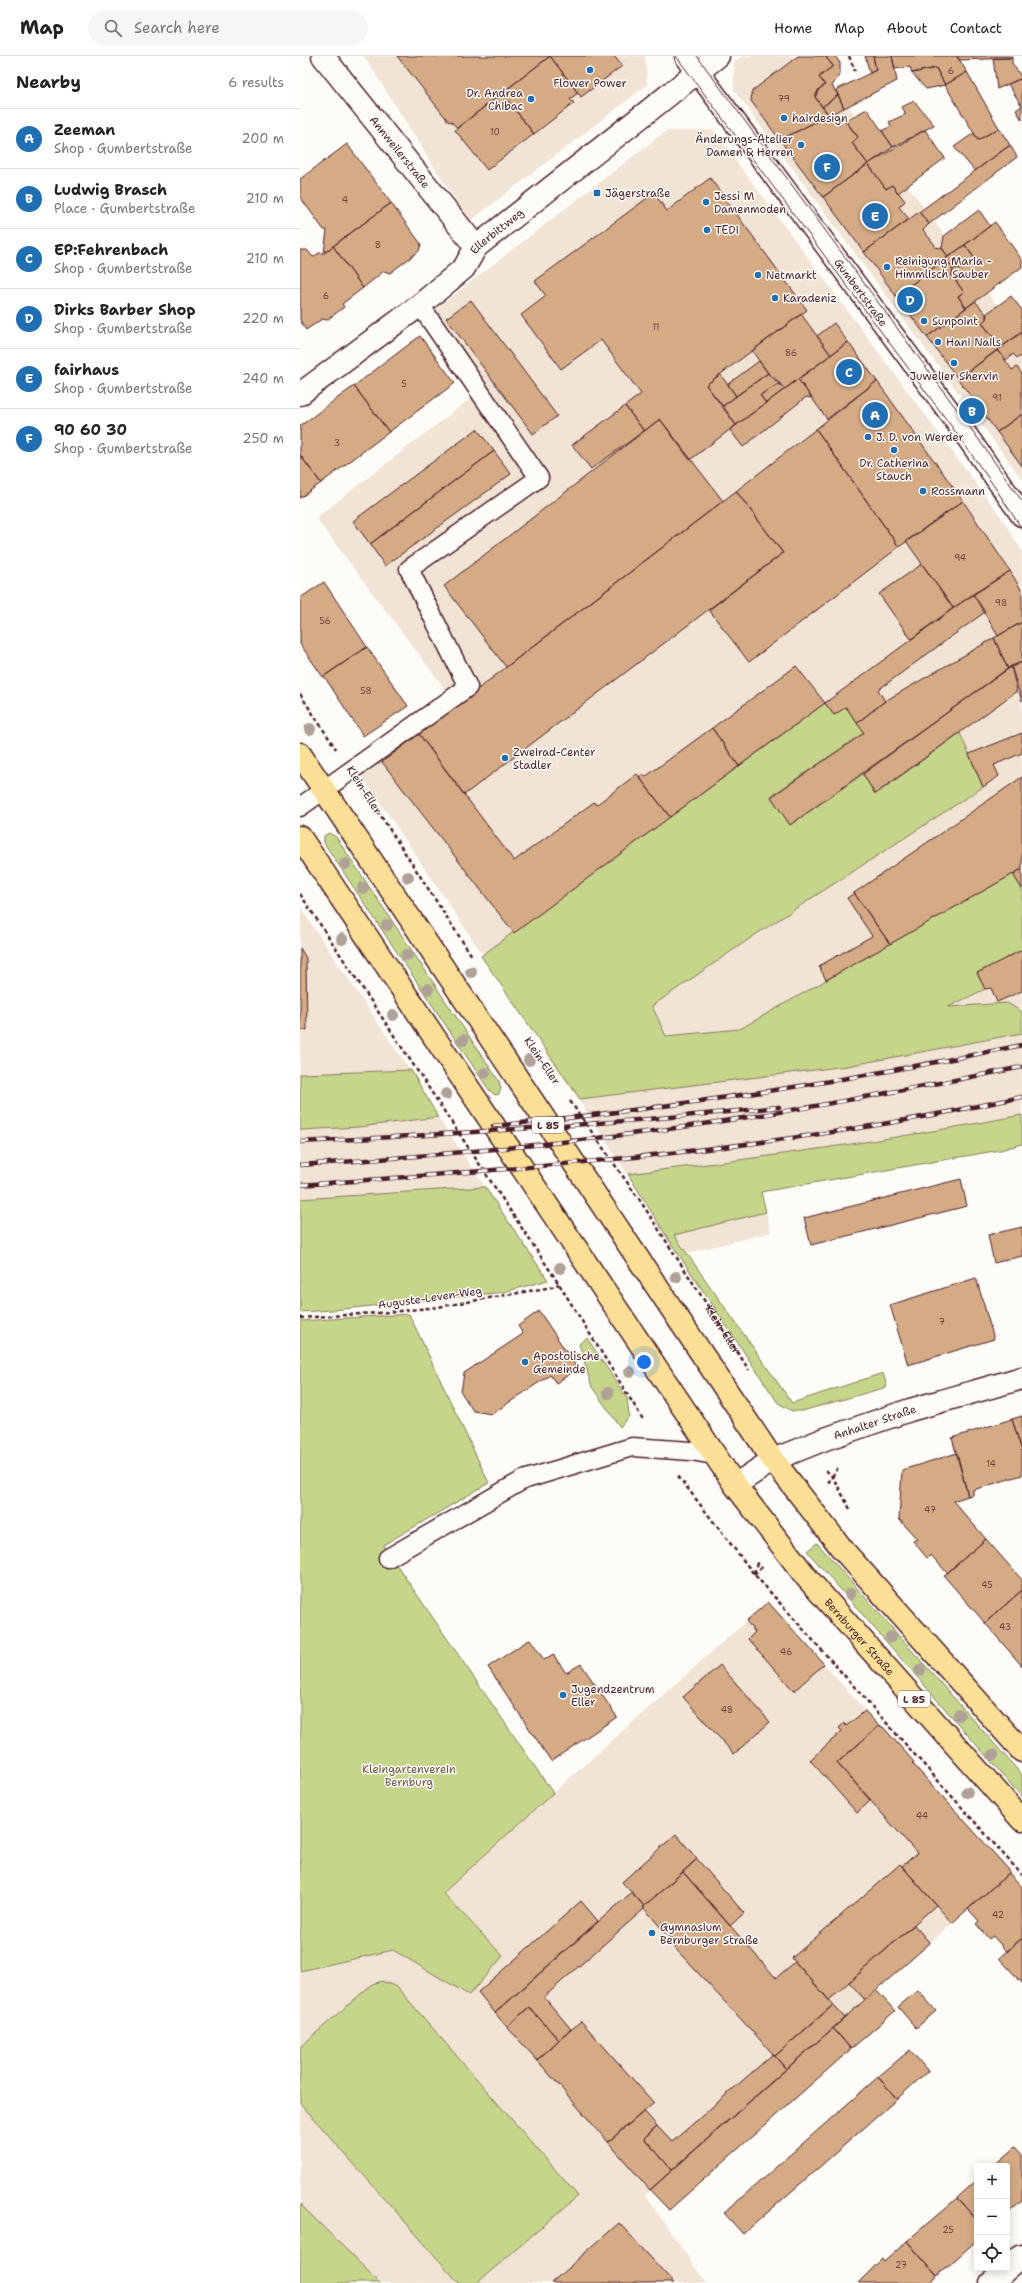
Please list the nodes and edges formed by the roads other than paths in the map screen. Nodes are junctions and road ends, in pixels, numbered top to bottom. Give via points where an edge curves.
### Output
1 (323, 56) edge
2 (718, 56) edge
3 (692, 64) edge
4 (476, 247) junction
5 (420, 305) junction
6 (300, 394) edge
7 (1022, 515) edge
8 (300, 754) edge
9 (324, 790) junction
10 (300, 807) edge
11 (300, 837) edge
12 (1022, 1378) edge
13 (714, 1456) junction
14 (773, 1460) junction
15 (735, 1485) junction
16 (388, 1558) dead end
17 (1022, 1752) edge
18 (1022, 1820) edge
19 (1022, 2256) edge
20 (991, 2283) edge

1 - 4 street, Annweilerstraße
2 - 3 street
3 - 4 street, Ellerbittweg
3 - 7 street, Gumbertstraße via 954,418
4 - 5 street, Ellerbittweg via 464,268
5 - 6 street, Ellerbittweg
5 - 9 lane via 539,478 409,568 468,687
8 - 9 main road, L 85
9 - 10 lane
9 - 14 main road, L 85
11 - 13 main road, L 85
12 - 14 street, Anhalter Straße via 910,1410
13 - 15 main road, L 85
13 - 16 lane via 691,1451 632,1447 523,1480
14 - 15 street, Anhalter Straße
14 - 17 main road, L 85 via 843,1550
15 - 18 main road, Bernburger Straße / L 85 via 807,1578
19 - 20 street

